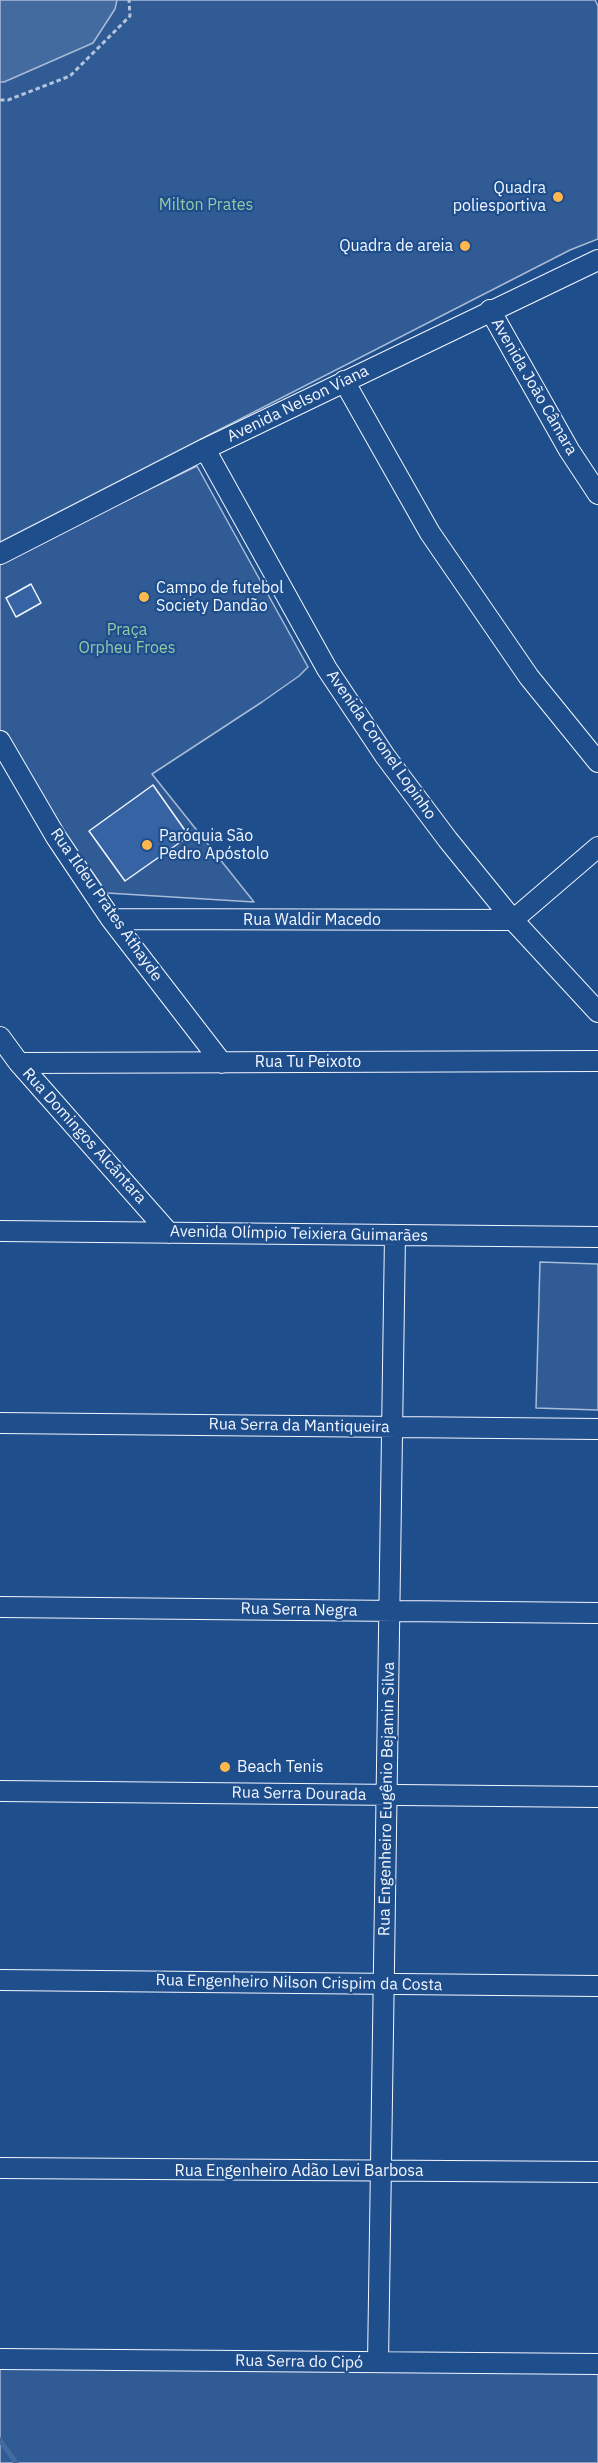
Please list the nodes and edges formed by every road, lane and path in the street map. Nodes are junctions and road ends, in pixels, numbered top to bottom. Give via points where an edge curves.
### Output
1 (129, 0) edge
2 (0, 100) edge
3 (598, 260) edge
4 (490, 310) junction
5 (344, 381) junction
6 (205, 449) junction
7 (598, 494) edge
8 (0, 554) edge
9 (0, 741) edge
10 (598, 762) edge
11 (598, 847) edge
12 (111, 919) junction
13 (513, 920) junction
14 (598, 1011) edge
15 (0, 1037) edge
16 (598, 1061) edge
17 (19, 1063) junction
18 (222, 1063) junction
19 (0, 1231) edge
20 (170, 1233) junction
21 (395, 1235) junction
22 (598, 1237) edge
23 (0, 1423) edge
24 (392, 1427) junction
25 (598, 1429) edge
26 (0, 1607) edge
27 (389, 1611) junction
28 (598, 1613) edge
29 (0, 1791) edge
30 (386, 1795) junction
31 (598, 1797) edge
32 (0, 1980) edge
33 (384, 1984) junction
34 (598, 1986) edge
35 (0, 2168) edge
36 (381, 2171) junction
37 (598, 2172) edge
38 (0, 2359) edge
39 (378, 2362) junction
40 (598, 2364) edge

1 - 2 path via 130,16 70,76
3 - 4 street, Avenida Nelson Viana
4 - 5 street, Avenida Nelson Viana
4 - 7 street, Avenida João Câmara via 568,450
5 - 6 street, Avenida Nelson Viana
5 - 10 street via 430,533 529,677
6 - 8 street, Avenida Nelson Viana
6 - 13 street, Avenida Coronel Lopinho via 327,669 413,793
9 - 12 street, Rua Ildeu Prates Athayde via 56,837
11 - 13 street
12 - 13 street, Rua Waldir Macedo
12 - 18 street, Rua Ildeu Prates Athayde
13 - 14 street, Avenida Coronel Lopinho
15 - 17 street, Rua Domingos Alcântara
16 - 18 street, Rua Tu Peixoto
17 - 18 street, Rua Tu Peixoto
17 - 20 street, Rua Domingos Alcântara
19 - 20 street, Avenida Olímpio Teixiera Guimarães
20 - 21 street, Avenida Olímpio Teixiera Guimarães
21 - 22 street, Avenida Olímpio Teixiera Guimarães
21 - 24 street, Rua Engenheiro Eugênio Bejamin Silva
23 - 24 street, Rua Serra da Mantiqueira
24 - 25 street, Rua Serra da Mantiqueira
24 - 27 street, Rua Engenheiro Eugênio Bejamin Silva
26 - 27 street, Rua Serra Negra
27 - 28 street, Rua Serra Negra
27 - 30 street, Rua Engenheiro Eugênio Bejamin Silva
29 - 30 street, Rua Serra Dourada
30 - 31 street, Rua Serra Dourada
30 - 33 street, Rua Engenheiro Eugênio Bejamin Silva
32 - 33 street, Rua Engenheiro Nilson Crispim da Costa
33 - 34 street, Rua Engenheiro Nilson Crispim da Costa
33 - 36 street, Rua Engenheiro Eugênio Bejamin Silva
35 - 36 street, Rua Engenheiro Adão Levi Barbosa
36 - 37 street, Rua Engenheiro Adão Levi Barbosa
36 - 39 street, Rua Engenheiro Eugênio Bejamin Silva
38 - 39 street, Rua Serra do Cipó
39 - 40 street, Rua Serra do Cipó

